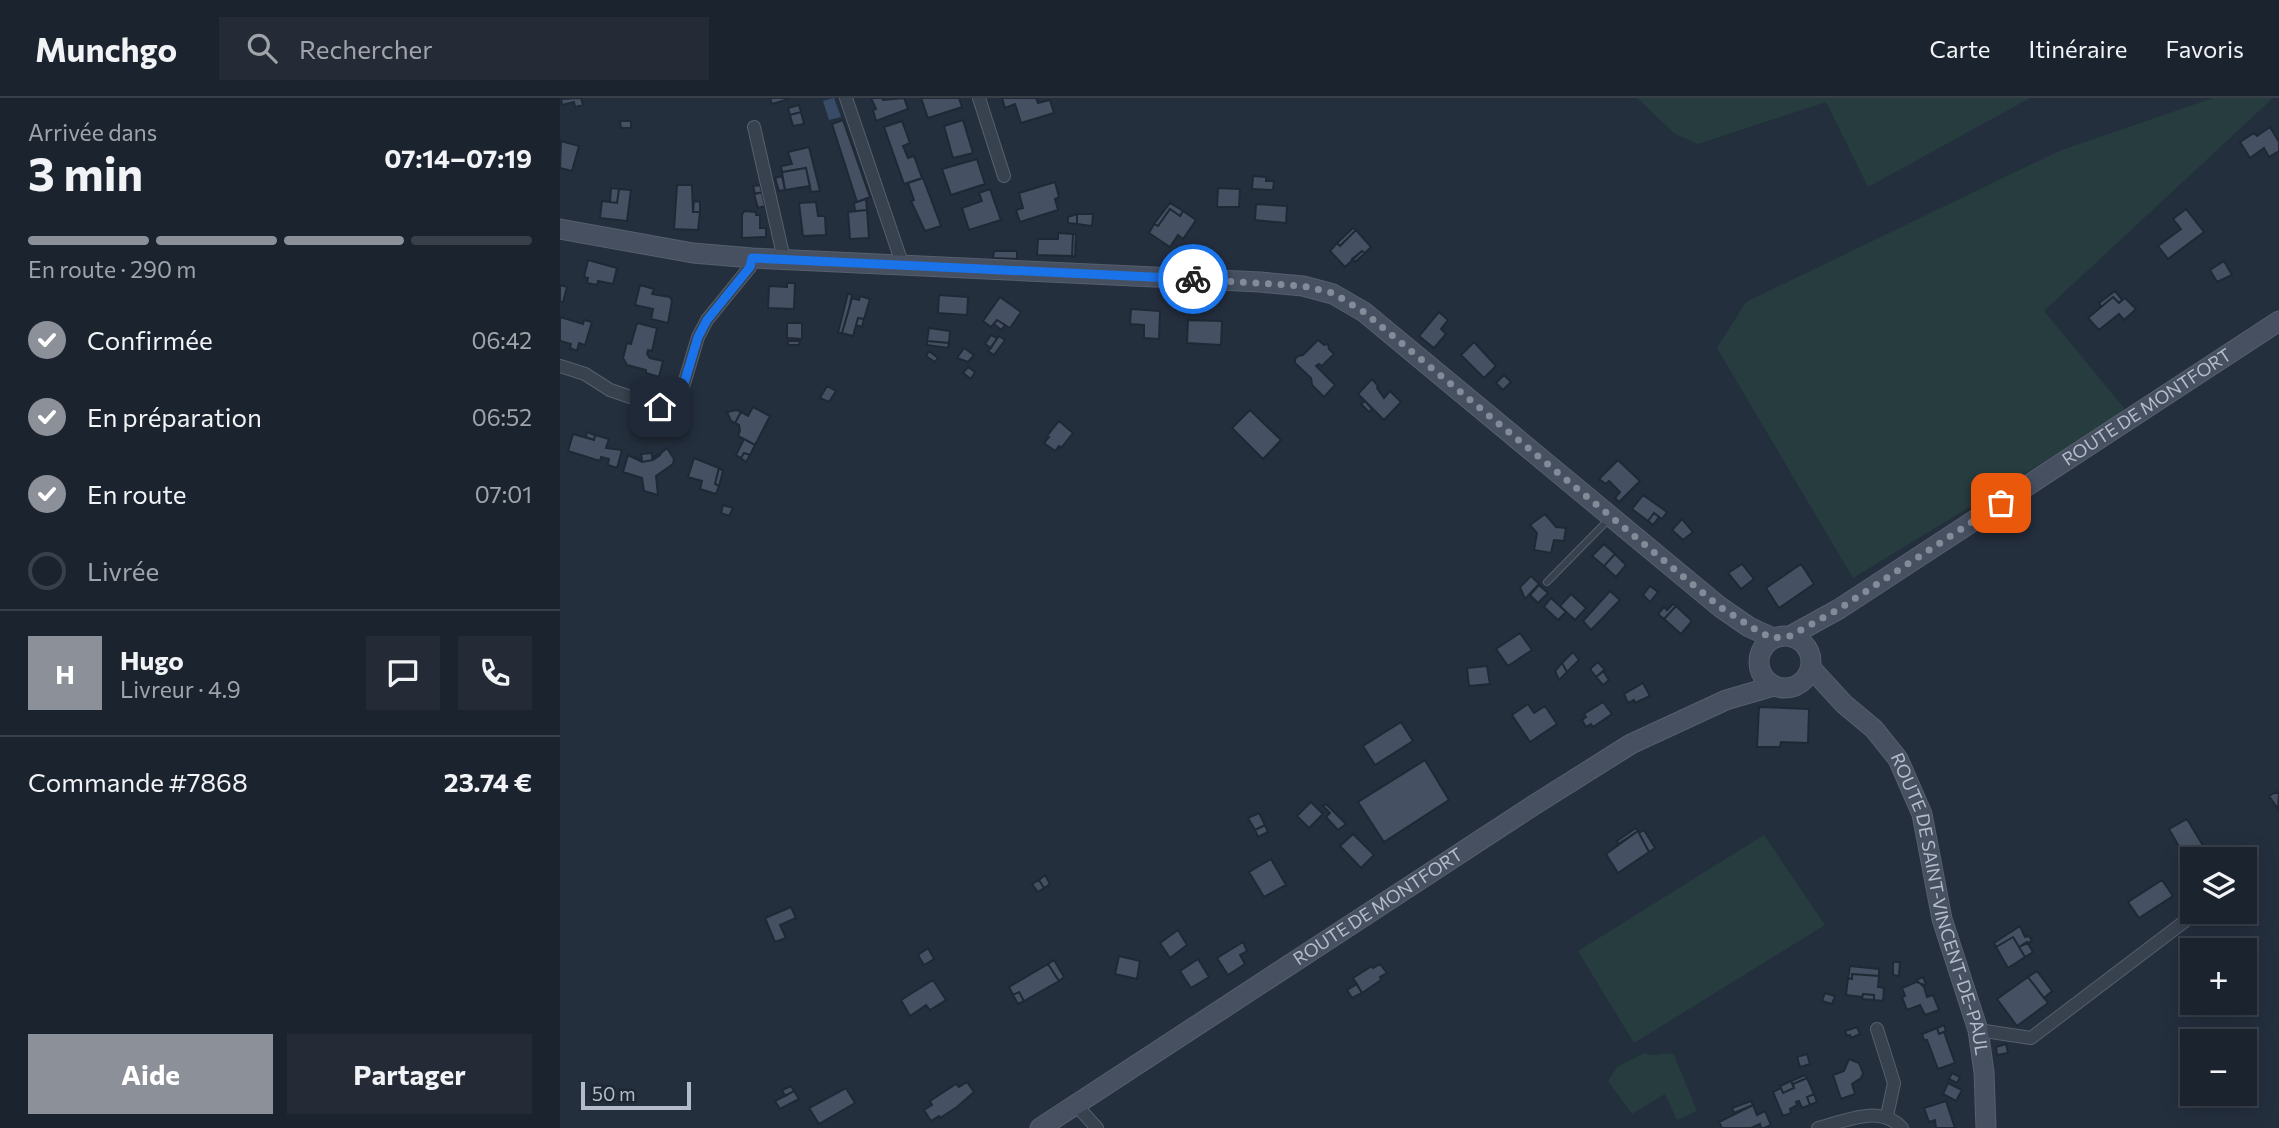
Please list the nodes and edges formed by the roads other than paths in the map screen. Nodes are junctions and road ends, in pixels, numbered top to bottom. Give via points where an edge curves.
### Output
1 (846, 98) edge
2 (979, 98) edge
3 (754, 127) dead end
4 (1004, 176) dead end
5 (560, 229) edge
6 (752, 258) junction
7 (783, 259) junction
8 (903, 266) junction
9 (2279, 321) edge
10 (560, 366) edge
11 (1611, 517) junction
12 (1547, 582) dead end
13 (1720, 607) junction
14 (1839, 609) junction
15 (1782, 637) junction
16 (1811, 661) junction
17 (1759, 663) junction
18 (1799, 684) junction
19 (1774, 686) junction
20 (1726, 700) junction
21 (1844, 704) junction
22 (2181, 924) edge
23 (1877, 1029) dead end
24 (1978, 1030) junction
25 (1075, 1104) junction
26 (1887, 1116) junction
27 (1040, 1128) edge
28 (1097, 1128) edge
29 (1818, 1128) edge
30 (1902, 1128) edge
31 (1986, 1128) edge

1 - 8 street
2 - 4 street
3 - 7 street
5 - 6 street via 693,253
6 - 7 street
6 - 10 street via 750,267 707,320 680,397 673,404 660,407
7 - 8 street
8 - 11 street via 1260,282 1333,293 1364,312
9 - 14 street, ROUTE DE MONTFORT
11 - 12 lane
11 - 13 street
13 - 15 street via 1749,627
13 - 17 street
14 - 15 street, ROUTE DE MONTFORT
14 - 16 street, ROUTE DE MONTFORT
15 - 16 street via 1802,642
15 - 17 street via 1763,647
16 - 18 street
16 - 21 street, ROUTE DE SAINT-VINCENT-DE-PAUL
17 - 19 street via 1763,677
17 - 20 street, ROUTE DE MONTFORT via 1748,681
18 - 19 street
18 - 21 street, ROUTE DE SAINT-VINCENT-DE-PAUL
19 - 20 street, ROUTE DE MONTFORT
20 - 25 street, ROUTE DE MONTFORT via 1632,744
21 - 24 street, ROUTE DE SAINT-VINCENT-DE-PAUL via 1874,729 1898,759 1922,814 1942,919
22 - 24 street via 2031,1038
23 - 26 street via 1894,1083
24 - 31 street, ROUTE DE SAINT-VINCENT-DE-PAUL
25 - 27 street, ROUTE DE MONTFORT
25 - 28 street
26 - 29 street via 1872,1114
26 - 30 street

